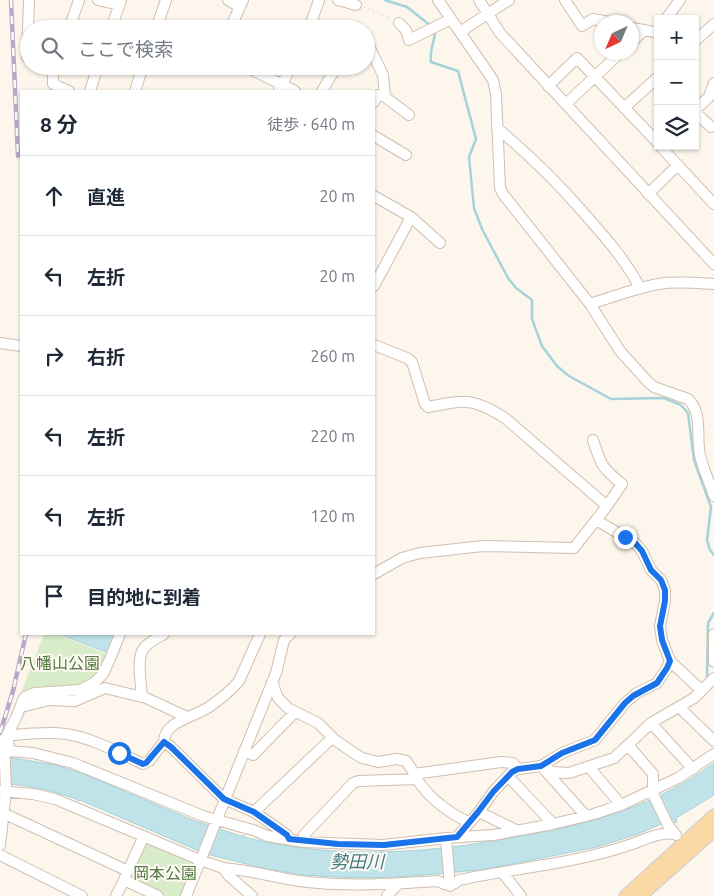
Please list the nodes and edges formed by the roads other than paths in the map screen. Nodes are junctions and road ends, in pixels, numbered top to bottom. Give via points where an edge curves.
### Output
1 (29, 0) edge
2 (79, 0) edge
3 (98, 0) edge
4 (166, 0) edge
5 (228, 0) edge
6 (319, 0) edge
7 (338, 0) edge
8 (438, 0) edge
9 (479, 0) edge
10 (509, 0) edge
11 (565, 0) edge
12 (680, 0) edge
13 (120, 2) edge
14 (241, 4) edge
15 (356, 5) road end
16 (488, 14) junction
17 (669, 15) edge
18 (451, 19) junction
19 (594, 19) edge
20 (28, 20) edge
21 (72, 20) edge
22 (114, 20) edge
23 (159, 20) edge
24 (234, 20) edge
25 (312, 20) edge
26 (399, 23) road end
27 (713, 27) edge
28 (639, 30) edge
29 (643, 31) junction
30 (460, 32) junction
31 (654, 33) edge
32 (639, 35) edge
33 (699, 38) edge
34 (375, 59) edge
35 (613, 60) edge
36 (53, 75) edge
37 (95, 75) edge
38 (140, 75) edge
39 (259, 75) edge
40 (286, 75) edge
41 (332, 75) edge
42 (595, 77) junction
43 (654, 81) edge
44 (714, 83) edge
45 (548, 86) junction
46 (280, 88) edge
47 (67, 90) edge
48 (90, 90) edge
49 (135, 90) edge
50 (323, 90) edge
51 (566, 104) junction
52 (699, 107) edge
53 (624, 108) junction
54 (699, 113) edge
55 (409, 115) dead end
56 (712, 124) edge
57 (497, 128) junction
58 (375, 137) edge
59 (654, 140) edge
60 (664, 150) edge
61 (406, 155) dead end
62 (678, 165) junction
63 (648, 194) junction
64 (375, 197) edge
65 (714, 204) edge
66 (411, 217) junction
67 (440, 243) dead end
68 (714, 264) edge
69 (375, 284) edge
70 (714, 284) edge
71 (640, 288) junction
72 (590, 304) junction
73 (0, 343) edge
74 (375, 345) edge
75 (20, 346) edge
76 (593, 440) dead end
77 (714, 496) edge
78 (606, 506) junction
79 (596, 520) junction
80 (376, 569) edge
81 (714, 634) edge
82 (120, 635) edge
83 (162, 635) edge
84 (260, 635) edge
85 (286, 635) edge
86 (670, 661) junction
87 (714, 662) edge
88 (272, 682) junction
89 (709, 683) edge
90 (142, 696) junction
91 (21, 706) junction
92 (679, 707) junction
93 (295, 712) junction
94 (187, 717) junction
95 (651, 723) junction
96 (4, 737) edge
97 (332, 738) junction
98 (714, 741) edge
99 (164, 742) junction
100 (628, 745) junction
101 (244, 751) junction
102 (714, 754) edge
103 (541, 766) junction
104 (589, 767) junction
105 (518, 769) junction
106 (693, 769) junction
107 (415, 776) junction
108 (508, 776) junction
109 (4, 790) edge
110 (653, 792) junction
111 (224, 799) junction
112 (621, 805) junction
113 (3, 812) junction
114 (254, 812) junction
115 (478, 812) junction
116 (586, 816) junction
117 (714, 816) edge
118 (216, 821) junction
119 (468, 822) junction
120 (553, 824) junction
121 (516, 830) junction
122 (671, 830) junction
123 (714, 830) edge
124 (144, 836) junction
125 (289, 839) junction
126 (449, 839) junction
127 (304, 842) junction
128 (0, 845) edge
129 (687, 847) junction
130 (0, 856) edge
131 (201, 858) junction
132 (223, 868) junction
133 (128, 871) junction
134 (502, 872) junction
135 (449, 882) junction
136 (399, 883) junction
137 (188, 892) edge
138 (644, 895) edge
139 (82, 896) edge
140 (116, 896) edge
141 (158, 896) edge
142 (252, 896) edge
143 (387, 896) edge
144 (521, 896) edge
145 (626, 896) edge

1 - 20 street
2 - 21 street
3 - 13 street
4 - 23 street
5 - 14 street
6 - 25 street
7 - 15 street
8 - 18 street
9 - 16 street
10 - 16 street
11 - 19 street via 582,26
12 - 17 street
13 - 22 street
14 - 24 street
16 - 30 street
16 - 45 street via 500,33
18 - 26 street via 410,40
18 - 30 street
27 - 33 street
28 - 29 street
29 - 31 street
29 - 32 street
30 - 57 street via 493,80
34 - 55 street via 383,75 384,97
35 - 42 street
36 - 47 street via 53,84
37 - 48 street
38 - 49 street
39 - 46 street
40 - 46 street
41 - 50 street
42 - 45 street via 578,58
42 - 51 street
42 - 53 street
43 - 53 street
44 - 52 street via 709,97
45 - 51 street
51 - 63 street
53 - 59 street
54 - 56 street
57 - 71 street via 555,181 611,243
57 - 72 street via 503,194
58 - 61 street
60 - 62 street
62 - 63 street
62 - 65 street
63 - 68 street
64 - 66 street
66 - 67 street
66 - 69 street
70 - 71 street via 682,282
71 - 72 street
72 - 77 street via 620,351 648,382 692,402 700,456
73 - 75 street
74 - 78 street via 412,362 428,407 460,400 479,403 492,410
76 - 78 street via 601,464 622,484
78 - 79 street
79 - 80 street via 571,549 483,546 408,556
79 - 86 street via 635,543 661,580 665,601 660,626
81 - 87 street
82 - 91 street via 103,674 94,683 80,690 25,697
83 - 90 street via 141,653
84 - 94 street via 234,688 211,706
85 - 88 street
86 - 89 street
86 - 103 street via 657,683 625,703 595,740 562,753
88 - 93 street via 278,698
88 - 101 street
89 - 92 street
90 - 91 street via 105,688 75,701 49,700
90 - 94 street
91 - 96 street
92 - 95 street
92 - 98 street
93 - 97 street via 318,723
93 - 101 street via 254,755
94 - 99 street via 170,728
95 - 100 street
95 - 106 street
96 - 99 street via 70,735 143,764
96 - 109 street
96 - 118 street via 9,751 32,753 90,768
97 - 107 street via 368,760 403,760
97 - 114 street
99 - 111 street
100 - 104 street via 617,757
100 - 110 street via 653,774
101 - 111 street
102 - 106 street
103 - 104 street via 553,772 569,773
103 - 105 street
103 - 116 street
104 - 112 street
105 - 107 street via 513,763 501,762
105 - 108 street
106 - 110 street
107 - 119 street via 432,798
107 - 127 street via 353,783 304,835
108 - 115 street
108 - 120 street
109 - 113 street
109 - 124 street via 55,799
110 - 112 street
110 - 122 street
111 - 114 street
111 - 118 street
112 - 116 street
113 - 128 street
113 - 133 street
114 - 125 street
115 - 119 street
115 - 121 street
116 - 120 street
117 - 129 main road
118 - 125 street
118 - 131 street
119 - 126 street
120 - 121 street
121 - 126 street
122 - 129 street
122 - 134 street via 615,850
123 - 129 main road
124 - 131 street
124 - 133 street
125 - 127 street
126 - 127 street via 384,845
126 - 135 street
129 - 138 main road
129 - 145 main road
130 - 139 street
131 - 132 street
131 - 137 street
132 - 136 street via 308,882
132 - 142 street
133 - 140 street
133 - 141 street
134 - 135 street via 459,880 455,884
134 - 144 street
135 - 136 street
136 - 143 street

